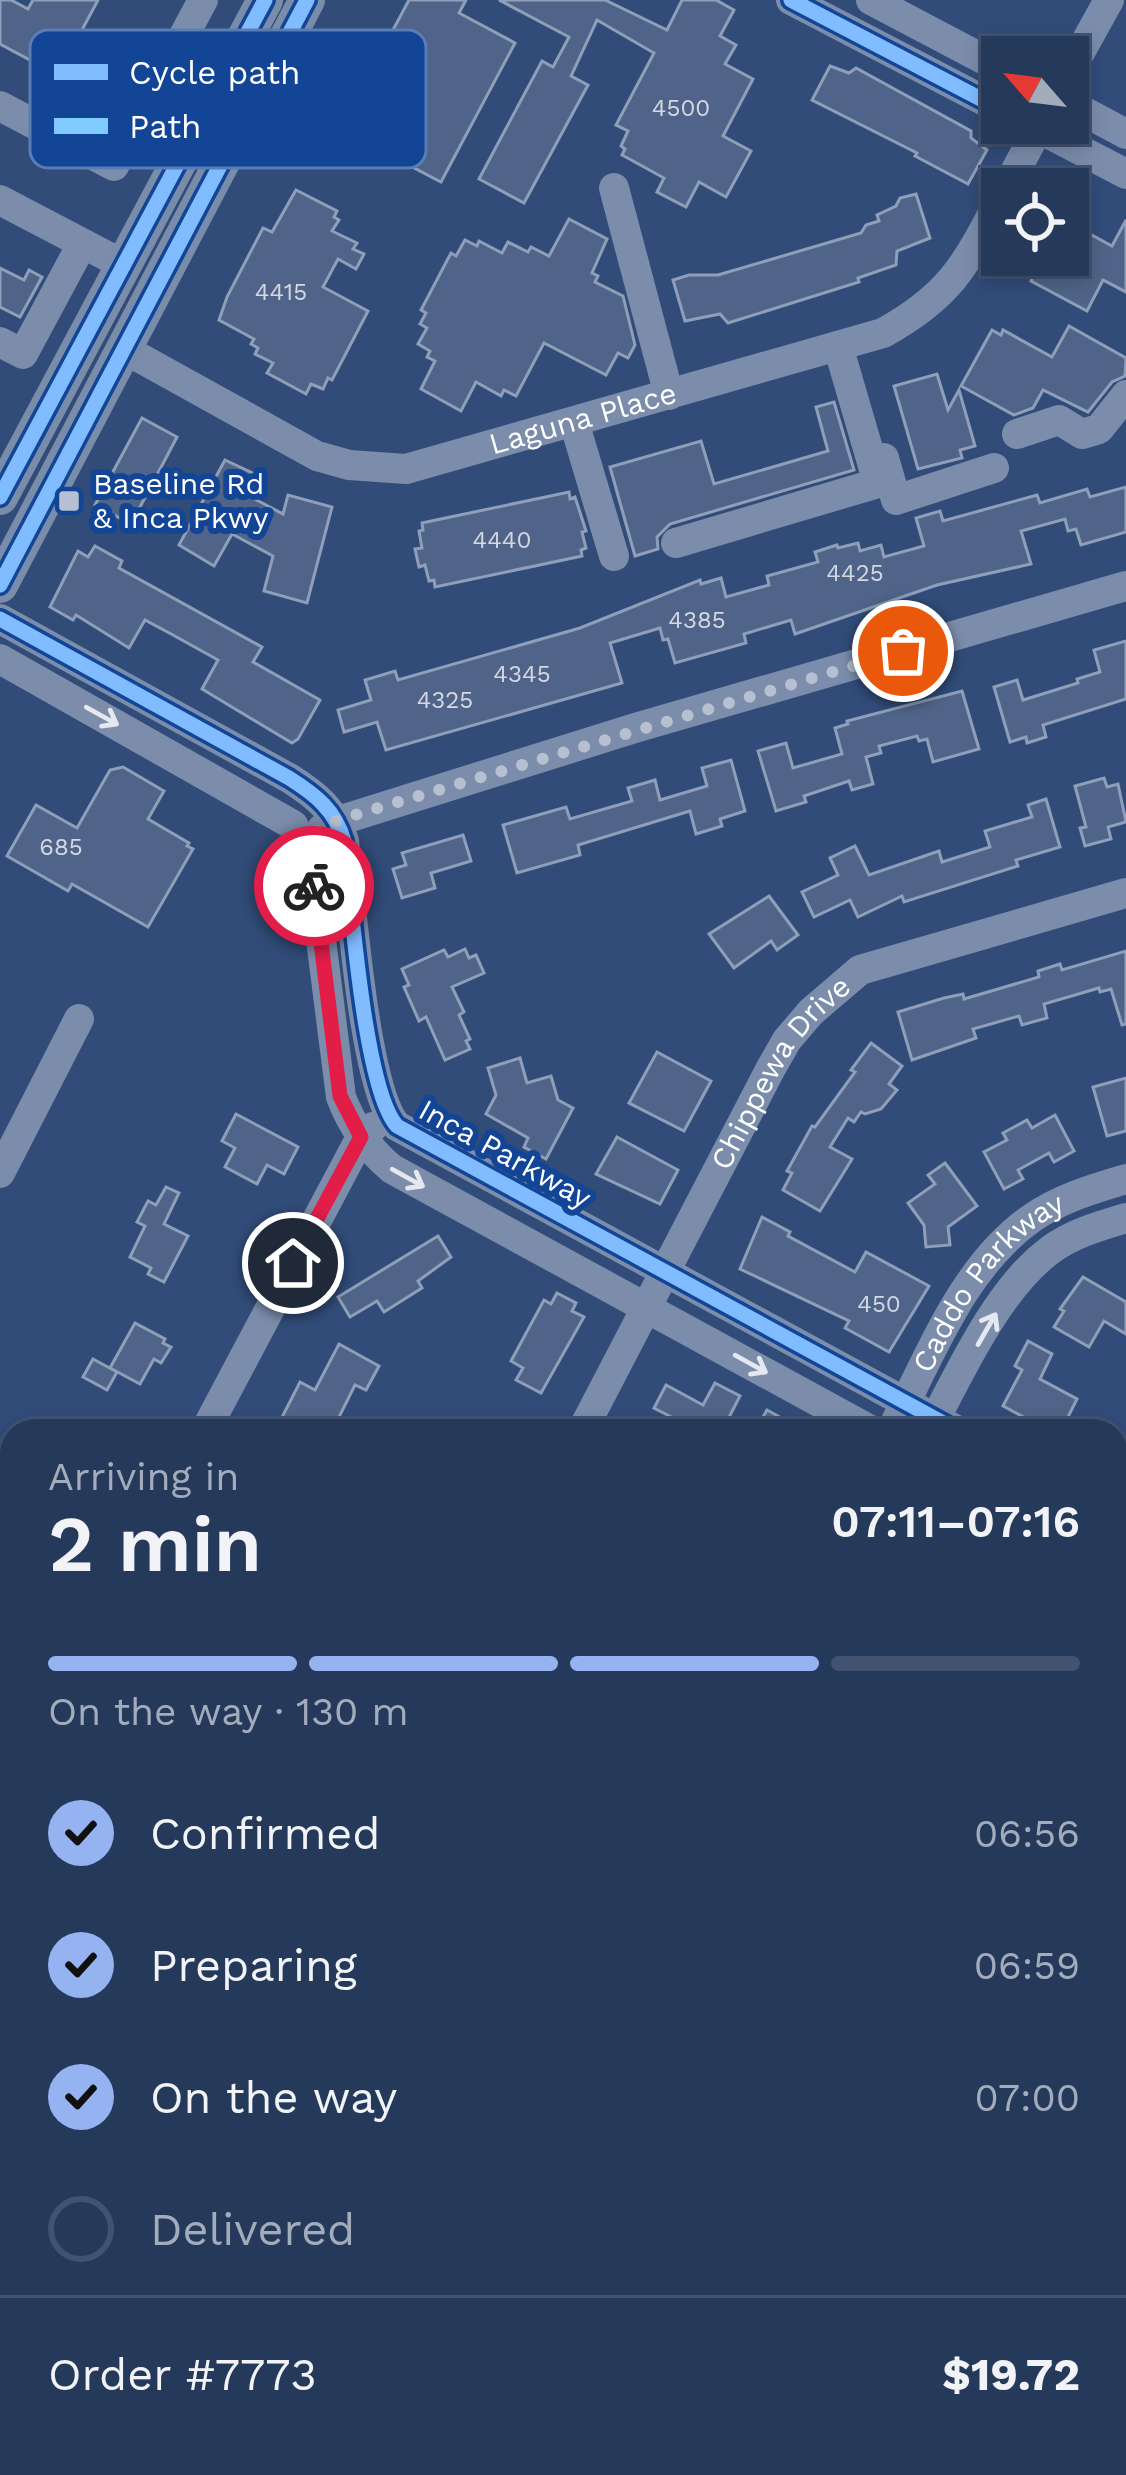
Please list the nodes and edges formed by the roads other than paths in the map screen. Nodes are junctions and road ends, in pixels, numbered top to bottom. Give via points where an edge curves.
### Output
1 (203, 0) edge
2 (265, 0) edge
3 (307, 0) edge
4 (791, 0) edge
5 (871, 0) edge
6 (1109, 0) edge
7 (187, 30) edge
8 (249, 30) edge
9 (291, 30) edge
10 (1089, 36) edge
11 (981, 58) edge
12 (981, 99) edge
13 (0, 106) edge
14 (1089, 114) edge
15 (30, 122) edge
16 (1126, 134) edge
17 (1070, 144) edge
18 (176, 168) edge
19 (219, 168) edge
20 (1126, 175) edge
21 (614, 188) dead end
22 (0, 200) edge
23 (981, 236) edge
24 (82, 244) junction
25 (124, 266) junction
26 (0, 342) edge
27 (844, 344) junction
28 (124, 349) junction
29 (669, 395) junction
30 (1126, 395) edge
31 (574, 422) junction
32 (1017, 434) dead end
33 (994, 468) dead end
34 (0, 497) edge
35 (676, 543) dead end
36 (614, 556) dead end
37 (0, 586) edge
38 (1126, 586) edge
39 (0, 619) edge
40 (0, 659) edge
41 (338, 820) junction
42 (302, 840) junction
43 (1126, 893) edge
44 (79, 1019) dead end
45 (387, 1115) junction
46 (361, 1137) junction
47 (0, 1172) edge
48 (1126, 1179) edge
49 (1126, 1218) edge
50 (666, 1273) junction
51 (647, 1308) junction
52 (906, 1403) junction
53 (211, 1419) edge
54 (588, 1419) edge
55 (850, 1419) edge
56 (897, 1419) edge
57 (929, 1419) edge
58 (945, 1419) edge

1 - 7 street
2 - 8 main road
3 - 9 main road
4 - 12 street
5 - 11 street
6 - 10 street
13 - 15 street
14 - 16 street
17 - 20 street
18 - 25 main road
19 - 28 main road
21 - 29 street
22 - 24 street
23 - 27 street, Laguna Place via 947,289 922,311
24 - 25 street
24 - 26 street via 23,354
25 - 34 main road
27 - 29 street, Laguna Place
27 - 33 street via 896,500
27 - 35 street via 878,483
28 - 31 street, Laguna Place via 317,456 349,465 406,469
28 - 37 main road
29 - 31 street, Laguna Place
30 - 32 street via 1099,429 1082,434 1059,420
31 - 36 street
38 - 41 street
39 - 41 street via 289,778
40 -> 42 street via 293,825
41 - 42 street
41 - 45 street, Inca Parkway
42 - 46 street via 340,1096
43 - 50 street, Chippewa Drive via 860,970 787,1040
44 - 47 street
45 - 46 street
45 - 50 street, Inca Parkway via 413,1137
46 -> 51 street via 392,1169
46 - 53 street
48 - 52 street, Caddo Parkway via 1032,1218 976,1270
58 -> 49 street, Caddo Parkway via 1025,1272 1091,1228
50 - 51 street, Chippewa Drive
50 - 52 street, Inca Parkway
51 - 54 street, Chippewa Drive
51 -> 55 street
52 - 56 street, Caddo Parkway
52 - 57 street, Inca Parkway

